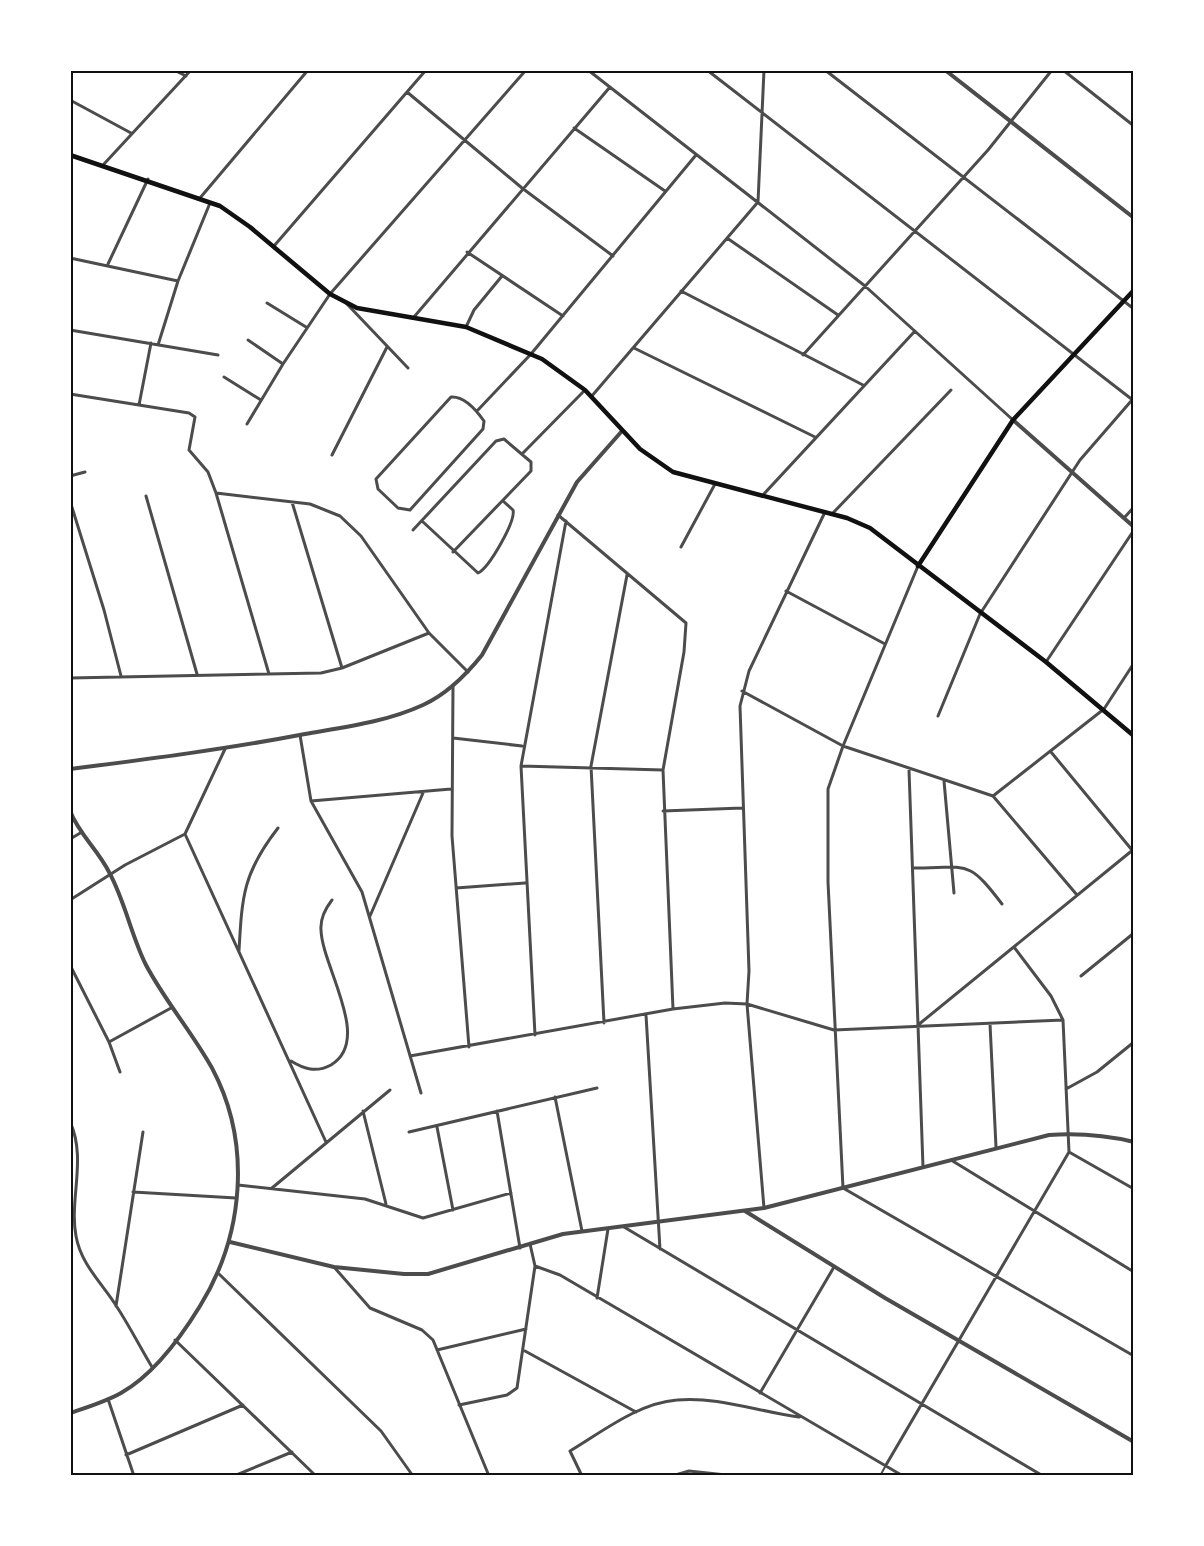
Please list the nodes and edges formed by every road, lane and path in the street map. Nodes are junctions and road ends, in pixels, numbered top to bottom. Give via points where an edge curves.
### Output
1 (174, 70) edge
2 (191, 70) edge
3 (308, 70) edge
4 (426, 70) edge
5 (526, 70) edge
6 (707, 70) edge
7 (764, 70) edge
8 (825, 70) edge
9 (945, 70) edge
10 (1052, 70) edge
11 (1063, 70) edge
12 (592, 72) edge
13 (186, 76) junction
14 (610, 87) junction
15 (407, 92) junction
16 (70, 100) edge
17 (762, 113) junction
18 (1011, 121) junction
19 (1134, 126) edge
20 (574, 128) junction
21 (131, 133) junction
22 (464, 140) junction
23 (70, 155) edge
24 (696, 155) junction
25 (104, 164) junction
26 (962, 178) junction
27 (148, 179) junction
28 (522, 188) junction
29 (665, 191) junction
30 (200, 198) junction
31 (211, 202) junction
32 (758, 202) junction
33 (1134, 218) edge
34 (914, 233) junction
35 (727, 238) junction
36 (274, 246) junction
37 (467, 252) junction
38 (613, 256) junction
39 (70, 258) edge
40 (108, 265) junction
41 (502, 276) junction
42 (177, 281) junction
43 (866, 286) junction
44 (1134, 290) edge
45 (681, 291) junction
46 (330, 294) junction
47 (345, 302) junction
48 (1124, 302) junction
49 (267, 303) dead end
50 (1134, 309) edge
51 (838, 315) junction
52 (563, 316) junction
53 (412, 319) junction
54 (306, 327) junction
55 (466, 327) junction
56 (70, 330) edge
57 (915, 331) junction
58 (248, 340) dead end
59 (151, 343) junction
60 (158, 345) junction
61 (387, 347) junction
62 (634, 348) junction
63 (531, 354) junction
64 (218, 355) dead end
65 (803, 355) junction
66 (1074, 356) junction
67 (283, 364) junction
68 (408, 369) dead end
69 (224, 377) dead end
70 (863, 385) junction
71 (585, 390) junction
72 (951, 390) dead end
73 (70, 394) edge
74 (591, 398) junction
75 (261, 400) junction
76 (1132, 400) edge
77 (139, 405) junction
78 (477, 411) junction
79 (1013, 420) junction
80 (248, 424) dead end
81 (622, 431) junction
82 (815, 437) junction
83 (332, 454) dead end
84 (522, 454) junction
85 (85, 472) dead end
86 (1072, 473) junction
87 (70, 476) edge
88 (715, 484) junction
89 (216, 493) junction
90 (763, 495) junction
91 (146, 496) dead end
92 (70, 501) edge
93 (503, 501) junction
94 (292, 502) junction
95 (1134, 507) edge
96 (825, 512) junction
97 (832, 514) junction
98 (558, 515) junction
99 (1124, 518) junction
100 (422, 521) junction
101 (566, 521) junction
102 (1134, 529) edge
103 (413, 530) dead end
104 (681, 547) dead end
105 (453, 552) junction
106 (918, 566) junction
107 (627, 574) junction
108 (786, 591) junction
109 (980, 614) junction
110 (429, 633) junction
111 (885, 644) junction
112 (1046, 662) junction
113 (1134, 663) edge
114 (342, 668) junction
115 (468, 672) junction
116 (197, 674) junction
117 (269, 674) junction
118 (121, 676) junction
119 (70, 678) edge
120 (453, 685) junction
121 (742, 691) junction
122 (1104, 709) junction
123 (938, 716) dead end
124 (300, 735) junction
125 (1134, 735) edge
126 (453, 738) junction
127 (523, 746) junction
128 (843, 746) junction
129 (225, 749) junction
130 (1051, 751) junction
131 (521, 766) junction
132 (591, 766) junction
133 (70, 769) edge
134 (663, 770) junction
135 (909, 770) junction
136 (944, 781) junction
137 (451, 789) junction
138 (423, 793) junction
139 (993, 796) junction
140 (311, 801) junction
141 (742, 808) junction
142 (663, 810) junction
143 (70, 811) edge
144 (76, 824) junction
145 (70, 825) edge
146 (278, 828) dead end
147 (82, 832) junction
148 (185, 834) junction
149 (70, 839) edge
150 (1133, 850) edge
151 (912, 868) junction
152 (952, 868) junction
153 (110, 873) junction
154 (525, 883) junction
155 (456, 888) junction
156 (954, 893) dead end
157 (1077, 895) junction
158 (70, 900) edge
159 (332, 900) dead end
160 (1002, 904) dead end
161 (369, 918) junction
162 (1134, 933) edge
163 (1014, 947) junction
164 (239, 953) junction
165 (70, 965) edge
166 (1081, 976) dead end
167 (747, 1004) junction
168 (171, 1008) junction
169 (673, 1009) junction
170 (646, 1015) junction
171 (1064, 1020) junction
172 (604, 1023) junction
173 (990, 1024) junction
174 (917, 1026) junction
175 (834, 1030) junction
176 (535, 1035) junction
177 (109, 1042) junction
178 (1134, 1042) edge
179 (469, 1047) junction
180 (410, 1056) junction
181 (290, 1060) junction
182 (120, 1072) dead end
183 (597, 1088) dead end
184 (1066, 1089) junction
185 (390, 1090) dead end
186 (421, 1093) dead end
187 (555, 1097) junction
188 (497, 1111) junction
189 (363, 1112) junction
190 (70, 1122) edge
191 (437, 1127) junction
192 (142, 1132) dead end
193 (409, 1132) dead end
194 (1069, 1133) junction
195 (326, 1142) junction
196 (1134, 1142) edge
197 (996, 1147) junction
198 (1069, 1152) junction
199 (950, 1160) junction
200 (924, 1167) junction
201 (70, 1182) edge
202 (76, 1182) junction
203 (238, 1185) junction
204 (272, 1188) junction
205 (843, 1188) junction
206 (1134, 1189) edge
207 (133, 1192) junction
208 (512, 1193) junction
209 (237, 1198) junction
210 (386, 1204) junction
211 (764, 1208) junction
212 (453, 1210) junction
213 (746, 1212) junction
214 (1035, 1213) junction
215 (660, 1223) junction
216 (622, 1226) junction
217 (608, 1228) junction
218 (582, 1231) junction
219 (230, 1242) junction
220 (530, 1244) junction
221 (520, 1248) junction
222 (660, 1249) junction
223 (536, 1266) junction
224 (334, 1267) junction
225 (834, 1267) junction
226 (1134, 1272) edge
227 (219, 1274) junction
228 (998, 1276) junction
229 (597, 1298) junction
230 (117, 1306) junction
231 (526, 1329) junction
232 (795, 1330) junction
233 (175, 1340) junction
234 (958, 1341) junction
235 (437, 1350) junction
236 (524, 1351) junction
237 (1134, 1356) edge
238 (152, 1367) junction
239 (760, 1393) junction
240 (108, 1399) junction
241 (923, 1404) junction
242 (244, 1405) junction
243 (459, 1405) junction
244 (636, 1412) junction
245 (70, 1413) edge
246 (801, 1417) junction
247 (1134, 1443) edge
248 (292, 1452) junction
249 (126, 1455) junction
250 (886, 1465) junction
251 (134, 1476) edge
252 (234, 1476) edge
253 (316, 1476) edge
254 (413, 1476) edge
255 (489, 1476) edge
256 (582, 1476) edge
257 (672, 1476) edge
258 (735, 1476) edge
259 (880, 1476) edge
260 (903, 1476) edge
261 (1042, 1476) edge

1 - 13 street
2 - 13 street
3 - 30 street
4 - 15 street
5 - 22 street
6 - 17 street
7 - 17 street
8 - 26 street
9 - 18 street
10 - 18 street
11 - 19 street
12 - 14 street
13 - 21 street
14 - 20 street
14 - 24 street
15 - 22 street
15 - 36 street
16 - 21 street
17 - 32 street
17 - 34 street
18 - 26 street
18 - 33 street
20 - 28 street
20 - 29 street
21 - 25 street
22 - 28 street
22 - 46 street
23 - 25 main road
24 - 29 street
24 - 32 street
25 - 27 main road
26 - 34 street
26 - 48 street
27 - 30 main road
27 - 40 street
28 - 37 street
28 - 38 street
29 - 38 street
30 - 31 main road
31 - 36 main road via 233,213
31 - 42 street
32 - 35 street
32 - 43 street
34 - 43 street
34 - 66 street
35 - 45 street
35 - 51 street
36 - 46 main road
37 - 41 street
37 - 53 street
38 - 52 street
39 - 40 street
40 - 42 street
41 - 52 street
41 - 55 street via 474,310
42 - 60 street
43 - 51 street
43 - 57 street
44 - 48 main road
45 - 62 street
45 - 65 street
46 - 47 main road
46 - 54 street
47 - 53 main road
47 - 61 street
48 - 50 street
48 - 66 main road
49 - 54 street
51 - 65 street
52 - 63 street
53 - 55 main road
54 - 67 street
55 - 63 main road
56 - 59 street
57 - 70 street
57 - 79 street
58 - 67 street
59 - 60 street
59 - 77 street
60 - 64 street
61 - 68 street
61 - 83 street
62 - 74 street
62 - 82 street
63 - 71 main road
63 - 78 street
65 - 70 street
66 - 76 street
66 - 79 main road
67 - 75 street
69 - 75 street
70 - 82 street
71 - 74 main road
71 - 84 street
72 - 97 street
73 - 77 street
74 - 81 main road
75 - 80 street
76 - 86 street
77 - 89 street via 193,415 196,421 189,450 208,472
78 - 78 street via 458,398 451,398 379,474 375,483 378,489 398,507 410,510 483,429 484,421
79 - 86 street
79 - 106 main road
81 - 88 main road via 673,472
81 - 98 street via 586,470
82 - 90 street
84 - 93 street via 531,462 531,471
84 - 100 street via 504,439 496,441
85 - 87 street
86 - 99 street
86 - 109 street
88 - 90 main road
88 - 104 street
89 - 94 street
89 - 117 street
90 - 96 main road
91 - 116 street
92 - 118 street
93 - 105 street
93 - 105 street via 515,515 484,570 476,572
94 - 110 street via 327,509 351,524
94 - 114 street
95 - 99 street
96 - 97 main road
96 - 108 street
97 - 106 main road via 870,528
98 - 101 street
98 - 115 street via 504,620
99 - 102 street
100 - 103 street
100 - 105 street
101 - 107 street
101 - 127 street
102 - 112 street
106 - 109 main road
106 - 111 street
107 - 132 street
107 - 134 street via 681,616 687,630
108 - 111 street
108 - 121 street
109 - 112 main road
109 - 123 street
110 - 114 street
110 - 115 street
111 - 128 street
112 - 122 main road
113 - 122 street
114 - 117 street via 321,673
115 - 120 street
116 - 117 street
116 - 118 street
118 - 119 street
120 - 124 street via 425,704 394,716
120 - 126 street
121 - 128 street
121 - 141 street
122 - 125 main road
122 - 130 street
124 - 129 street
124 - 140 street
126 - 127 street
126 - 137 street
127 - 131 street
128 - 135 street
128 - 175 street via 830,778 826,806
129 - 133 street
129 - 148 street
130 - 139 street
130 - 150 street
131 - 132 street
131 - 154 street
132 - 134 street
132 - 172 street
134 - 142 street
135 - 136 street
135 - 151 street
136 - 139 street
136 - 152 street
137 - 138 street
137 - 155 street
138 - 140 street
138 - 161 street
139 - 157 street
140 - 161 street via 355,876
141 - 142 street
141 - 167 street
142 - 169 street
143 - 144 street
144 - 145 street
144 - 147 street
146 - 164 street via 260,852 244,888
147 - 149 street
147 - 153 street
148 - 153 street
148 - 164 street
150 - 157 street
151 - 152 street
151 - 174 street
152 - 156 street
152 - 160 street via 968,867 976,872
153 - 158 street
153 - 168 street via 146,963
154 - 155 street
154 - 176 street
155 - 179 street
157 - 163 street
159 - 181 street via 323,915 321,932 347,1022 348,1041 338,1059 325,1067 303,1068
161 - 180 street
162 - 166 street
163 - 171 street
163 - 174 street
164 - 181 street
165 - 177 street
167 - 169 street
167 - 175 street
167 - 211 street
168 - 177 street
168 - 203 street via 203,1054 223,1094 235,1136
169 - 170 street
170 - 172 street
170 - 215 street
171 - 173 street
171 - 184 street
172 - 176 street
173 - 174 street
173 - 197 street
174 - 175 street
174 - 200 street
175 - 205 street
176 - 179 street
177 - 182 street
178 - 184 street via 1097,1072
179 - 180 street
180 - 186 street
181 - 195 street
183 - 187 street
184 - 194 street
185 - 189 street
187 - 188 street
187 - 218 street
188 - 191 street
188 - 208 street
189 - 195 street
189 - 210 street
190 - 202 street via 76,1140
191 - 193 street
191 - 212 street
192 - 207 street
194 - 196 street
194 - 197 street
194 - 198 street
195 - 204 street
197 - 199 street
198 - 206 street
198 - 214 street
199 - 200 street
199 - 214 street
200 - 205 street
201 - 202 street
202 - 230 street via 74,1222 80,1250
203 - 204 street
203 - 209 street
204 - 210 street
205 - 211 street
205 - 228 street
207 - 209 street
207 - 230 street
208 - 212 street
208 - 221 street
209 - 219 street
210 - 212 street via 423,1218
211 - 213 street
213 - 215 street
213 - 225 street
214 - 226 street
214 - 228 street
215 - 216 street
215 - 222 street
216 - 217 street
216 - 222 street
217 - 218 street
217 - 229 street
218 - 220 street
219 - 224 street
219 - 227 street
220 - 221 street
220 - 223 street
221 - 224 street via 428,1274
222 - 232 street
223 - 229 street via 560,1275
223 - 231 street
224 - 235 street via 363,1303 422,1330
225 - 232 street
225 - 234 street
227 - 233 street
227 - 254 street via 381,1431
228 - 234 street
228 - 237 street
229 - 239 street
230 - 238 street
231 - 235 street
231 - 236 street
232 - 239 street
232 - 241 street
233 - 238 street
233 - 242 street
234 - 241 street
234 - 247 street
235 - 243 street
236 - 243 street via 513,1393
236 - 244 street
238 - 240 street via 123,1392
239 - 246 street
240 - 245 street
240 - 249 street
241 - 250 street
241 - 261 street
242 - 248 street
242 - 249 street
243 - 255 street
244 - 246 street via 666,1401 688,1399
244 - 256 street via 570,1451
246 - 250 street
248 - 252 street
248 - 253 street
249 - 251 street
250 - 259 street
250 - 260 street
257 - 258 street via 688,1471

